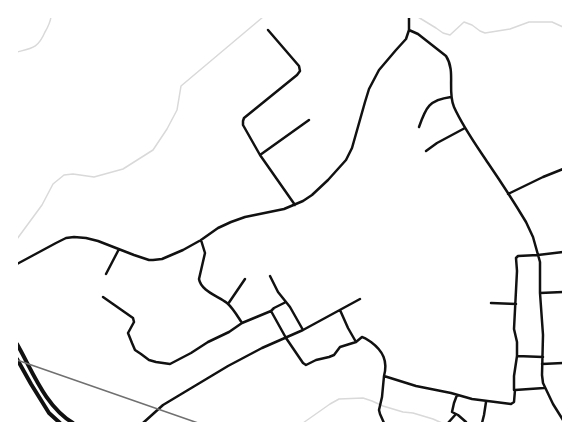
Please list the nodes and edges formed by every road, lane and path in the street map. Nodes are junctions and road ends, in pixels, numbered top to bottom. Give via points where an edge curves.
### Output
1 (409, 17) edge
2 (268, 30) dead end
3 (410, 30) junction
4 (451, 97) junction
5 (309, 120) dead end
6 (419, 127) dead end
7 (465, 128) junction
8 (426, 151) dead end
9 (260, 155) junction
10 (563, 169) edge
11 (508, 194) junction
12 (295, 205) junction
13 (201, 240) junction
14 (119, 250) junction
15 (563, 252) edge
16 (538, 255) junction
17 (17, 264) edge
18 (106, 274) dead end
19 (270, 276) dead end
20 (245, 279) dead end
21 (563, 292) edge
22 (540, 293) junction
23 (103, 297) dead end
24 (360, 299) dead end
25 (286, 302) junction
26 (491, 303) dead end
27 (228, 304) junction
28 (516, 304) junction
29 (271, 310) junction
30 (340, 310) junction
31 (242, 323) junction
32 (303, 330) junction
33 (286, 338) junction
34 (356, 342) junction
35 (18, 346) edge
36 (517, 356) junction
37 (543, 357) junction
38 (17, 359) edge
39 (563, 363) edge
40 (542, 364) junction
41 (384, 376) junction
42 (544, 388) junction
43 (514, 390) junction
44 (457, 395) junction
45 (486, 402) junction
46 (456, 414) junction
47 (563, 420) edge
48 (466, 422) dead end
49 (60, 423) edge
50 (73, 423) edge
51 (143, 423) edge
52 (384, 423) edge
53 (448, 423) edge
54 (482, 423) edge

1 - 3 street
2 - 9 street via 300,66 300,71 243,121
3 - 4 street via 448,59
3 - 12 street via 406,39 373,81 346,160 312,195
4 - 6 street via 432,103
4 - 7 street
5 - 9 street
7 - 8 street
7 - 11 street
9 - 12 street
10 - 11 street
11 - 16 street via 531,230
12 - 13 street via 245,217 218,228
13 - 14 street via 157,260 149,260
13 - 27 street via 205,253 199,281
14 - 17 street via 86,238 66,238
14 - 18 street
15 - 16 street
16 - 22 street
16 - 28 street via 516,258
19 - 25 street
20 - 27 street
21 - 22 street
22 - 37 street
23 - 31 street via 133,318 134,322 128,334 135,350 149,360 165,364 173,364
24 - 30 street
25 - 29 street
25 - 32 street
26 - 28 street
27 - 31 street
28 - 36 street via 514,329 518,342
29 - 31 street
29 - 33 street
30 - 32 street
30 - 34 street
32 - 33 street
33 - 34 street via 306,365 334,355 340,347
33 - 51 street via 238,360 205,379 163,405
34 - 41 street via 364,338 380,349 386,368
35 - 50 main road via 56,410
36 - 37 street
36 - 43 street
37 - 40 street
38 - 49 main road via 49,412
39 - 40 street
40 - 42 street
41 - 44 street
41 - 52 street via 379,410
42 - 43 street
42 - 47 street
43 - 45 street via 514,402 511,404
44 - 45 street
44 - 46 street via 452,410
45 - 54 street
46 - 48 street
46 - 53 street

